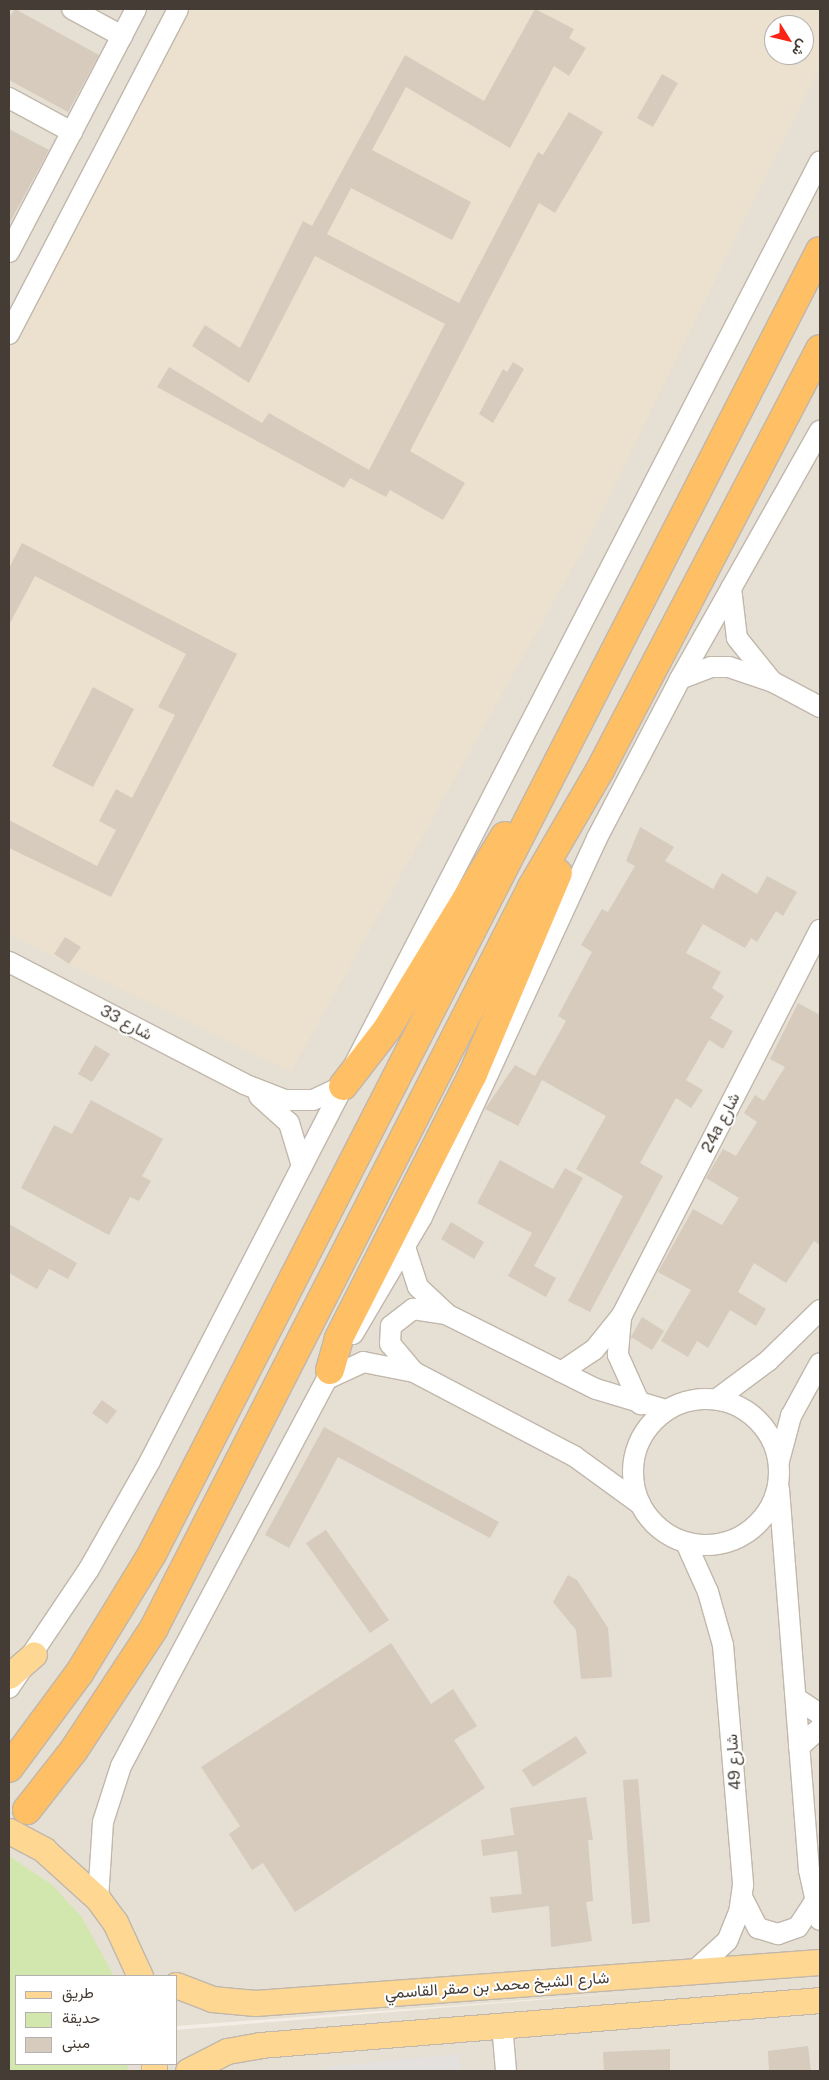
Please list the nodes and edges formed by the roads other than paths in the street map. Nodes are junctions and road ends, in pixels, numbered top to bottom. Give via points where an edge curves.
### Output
1 (72, 9) edge
2 (136, 9) edge
3 (178, 9) edge
4 (122, 36) junction
5 (9, 98) edge
6 (72, 132) junction
7 (820, 161) edge
8 (15, 225) edge
9 (820, 251) edge
10 (9, 252) edge
11 (9, 334) edge
12 (820, 349) edge
13 (820, 431) edge
14 (731, 587) junction
15 (680, 679) junction
16 (773, 682) junction
17 (820, 707) edge
18 (567, 738) junction
19 (600, 770) junction
20 (820, 930) edge
21 (9, 962) edge
22 (244, 1084) junction
23 (343, 1086) junction
24 (302, 1166) junction
25 (405, 1247) junction
26 (820, 1310) edge
27 (448, 1315) junction
28 (622, 1315) junction
29 (820, 1363) edge
30 (414, 1372) junction
31 (561, 1372) junction
32 (326, 1376) junction
33 (717, 1399) junction
34 (640, 1404) junction
35 (666, 1410) junction
36 (779, 1470) junction
37 (640, 1504) junction
38 (686, 1543) junction
39 (34, 1654) junction
40 (9, 1676) edge
41 (9, 1688) edge
42 (796, 1698) junction
43 (820, 1714) edge
44 (820, 1728) edge
45 (799, 1747) junction
46 (9, 1768) edge
47 (27, 1810) dead end
48 (9, 1831) edge
49 (742, 1897) junction
50 (98, 1899) junction
51 (817, 1911) edge
52 (820, 1962) edge
53 (137, 1967) edge
54 (694, 1971) junction
55 (157, 1975) edge
56 (178, 1986) edge
57 (820, 2000) edge
58 (502, 2024) junction
59 (188, 2071) edge
60 (506, 2071) edge

1 - 4 street
2 - 4 street
3 - 11 street
4 - 6 street
5 - 6 street
6 - 8 street
7 - 23 street
8 - 10 street
9 - 18 highway
12 - 19 highway
13 - 14 street
14 - 15 street
14 - 16 street via 737,638
15 - 16 street via 720,666
15 - 25 street via 574,885
16 - 17 street
18 - 23 highway via 387,1028
18 - 46 highway via 515,852 320,1222 152,1554 80,1672
19 - 32 highway via 473,1074 339,1338
19 - 47 highway via 532,887 154,1628 74,1750
20 - 28 street, 24a شارع
21 - 22 street, شارع 33
22 - 23 street, شارع 33 via 295,1101 313,1100
22 - 24 street, شارع 33 via 289,1123
23 - 24 street
24 - 39 street via 117,1521
25 - 27 street via 418,1287
25 - 32 street
26 - 33 street via 768,1361
27 - 30 street via 413,1309 391,1326 390,1344
27 - 31 street
28 - 31 street, 24a شارع via 590,1354
28 - 34 street, 24a شارع via 618,1355
29 - 36 street via 791,1416
30 - 32 street via 363,1362
30 - 37 street via 574,1456
31 - 34 street
32 - 50 street via 121,1766 103,1822
33 - 35 street via 691,1400
33 - 36 street via 753,1416 767,1431
34 - 35 street
35 - 37 street via 647,1429 634,1459 633,1479
36 - 38 street via 769,1508 742,1535 724,1542
36 - 42 street
37 - 38 street via 656,1526
38 - 49 street, شارع 49 via 708,1592 726,1663
39 - 40 main road
39 - 41 street
42 - 43 street
42 - 45 street
44 - 45 street
45 - 51 street
48 - 50 main road via 44,1850
49 - 51 street via 758,1928 778,1934 798,1927
49 - 54 street, شارع 49 via 727,1941
50 - 53 main road
52 - 54 main road, شارع الشيخ محمد بن صقر القاسمي
53 - 55 main road
54 - 56 main road, شارع الشيخ محمد بن صقر القاسمي via 255,2003 212,1998
57 - 58 main road
58 - 59 main road via 244,2047
58 - 60 street

